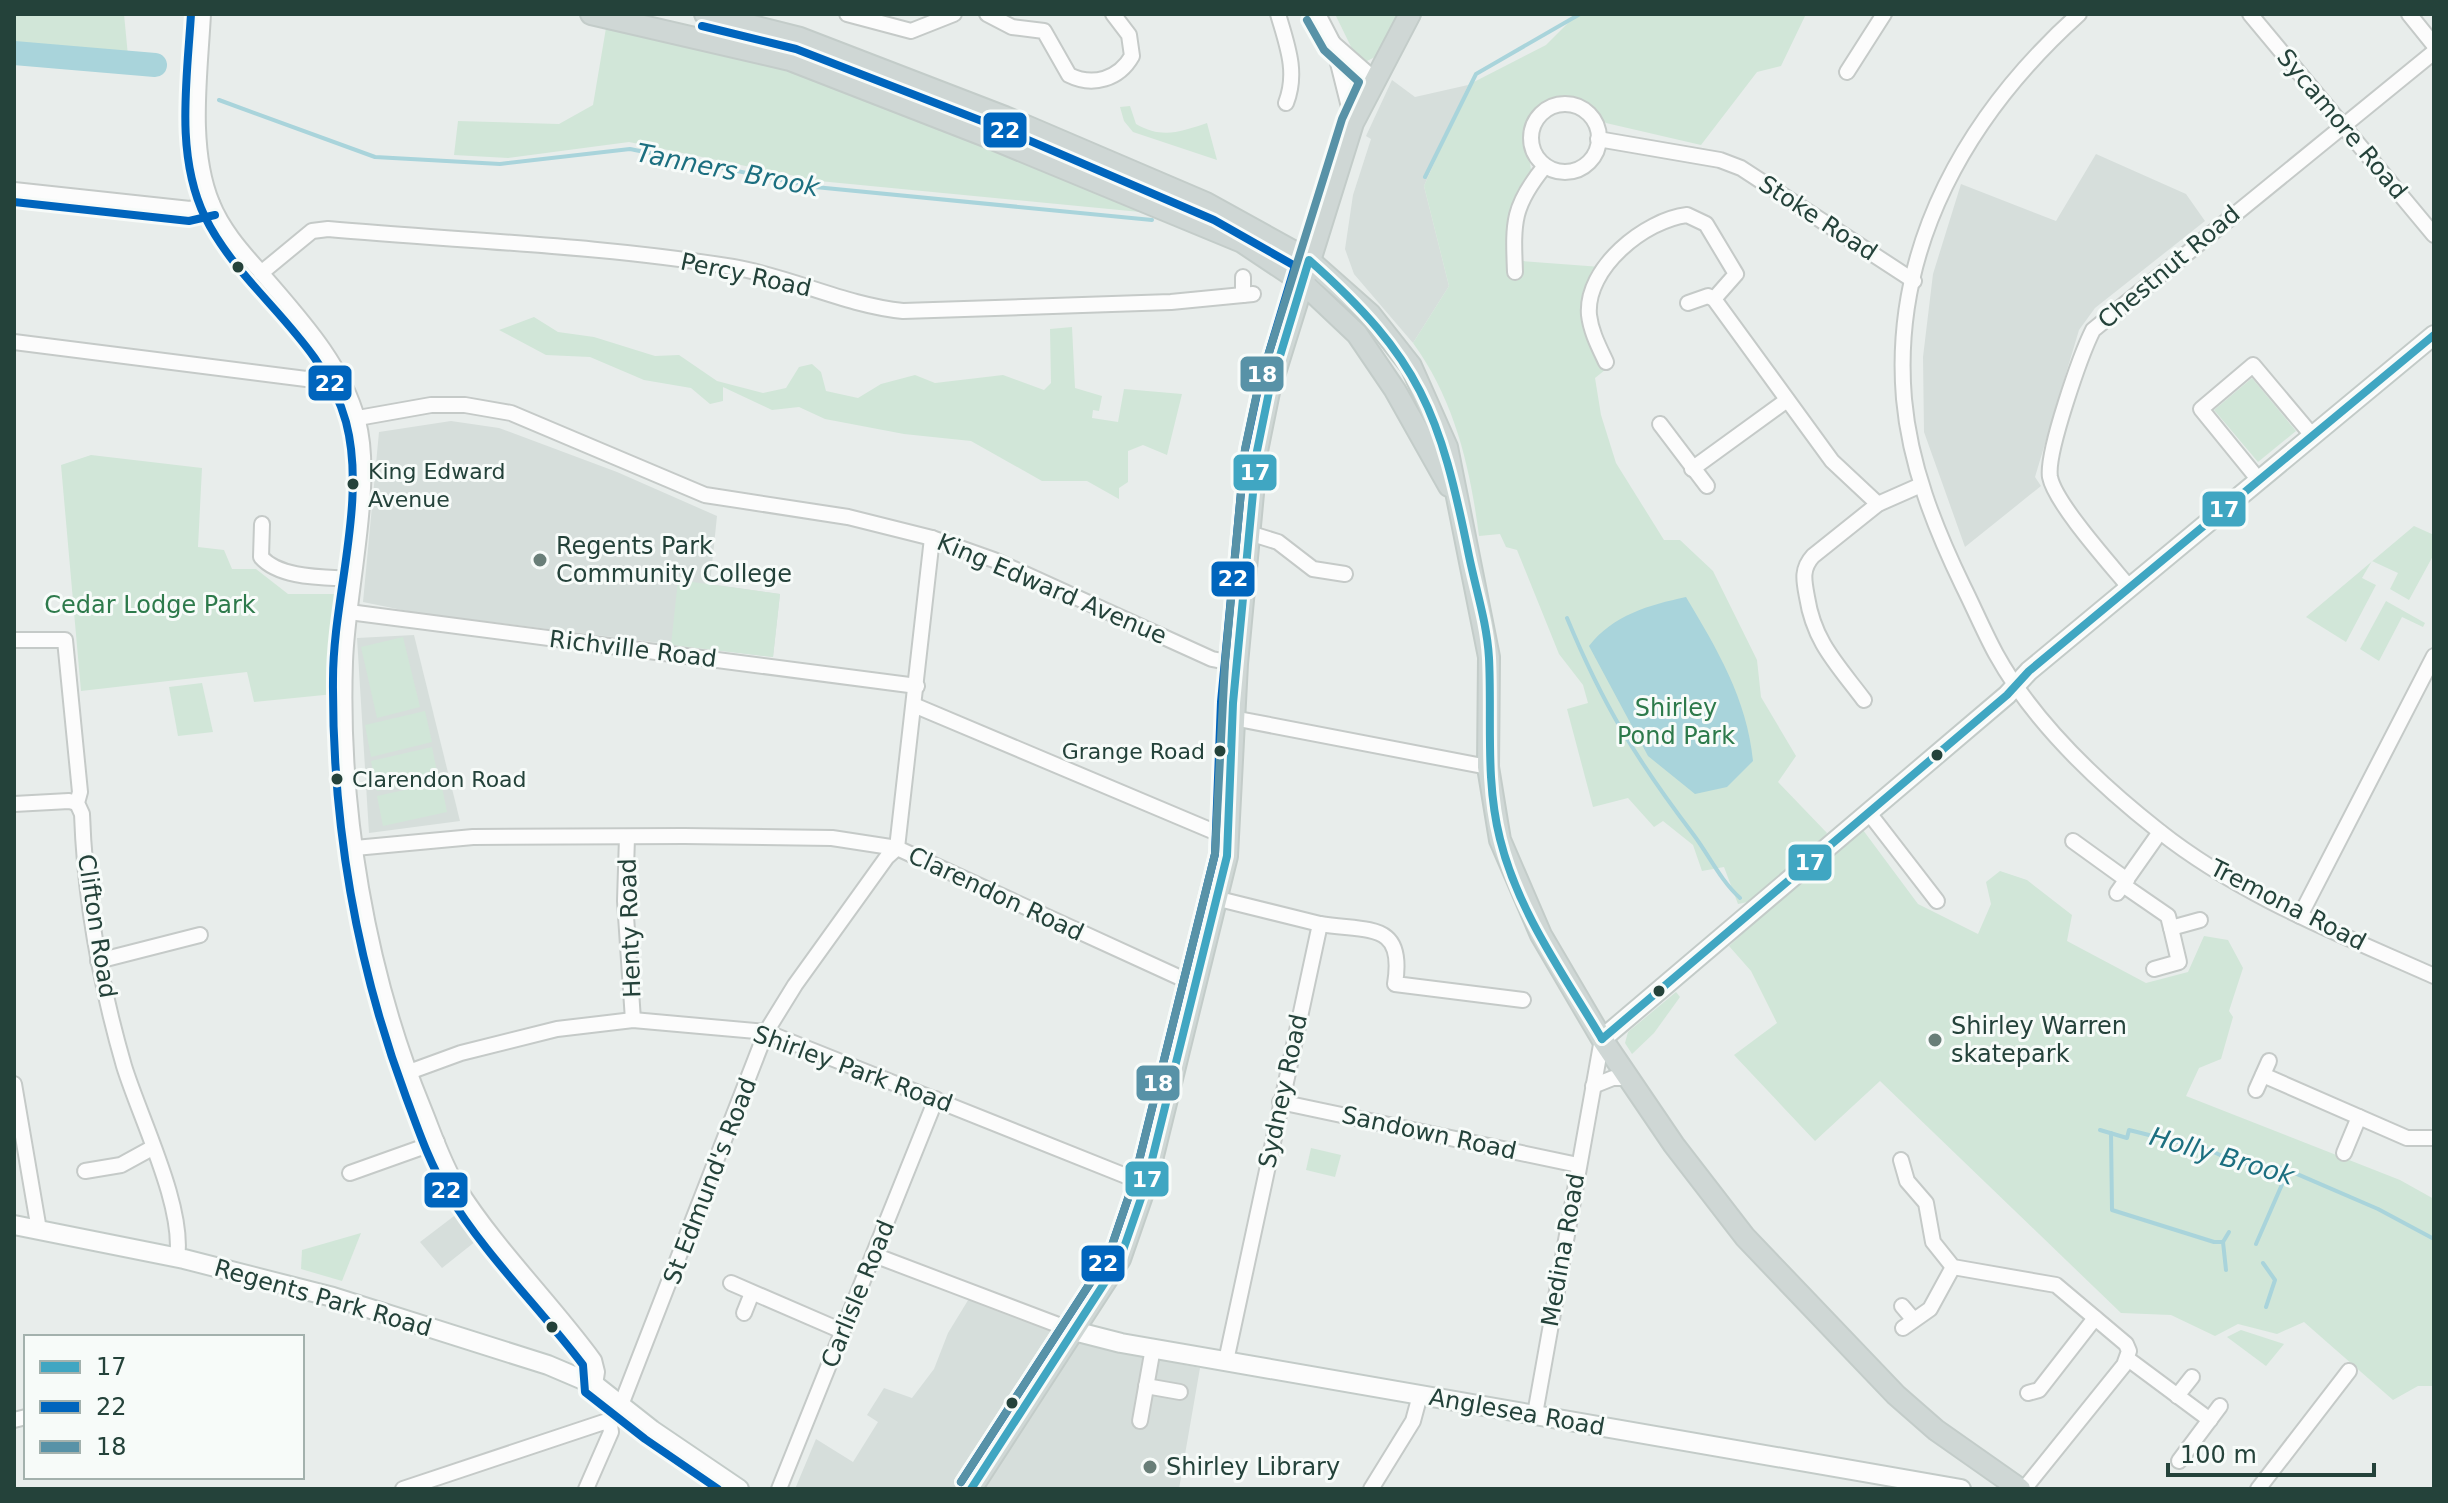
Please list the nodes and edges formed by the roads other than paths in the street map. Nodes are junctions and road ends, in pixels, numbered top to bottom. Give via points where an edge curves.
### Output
1 (203, 14) edge
2 (591, 14) edge
3 (598, 14) edge
4 (705, 14) edge
5 (847, 14) edge
6 (954, 14) edge
7 (987, 14) edge
8 (1113, 14) edge
9 (1278, 14) edge
10 (1318, 14) edge
11 (1410, 14) edge
12 (1884, 14) edge
13 (2079, 14) edge
14 (2250, 14) edge
15 (2409, 14) edge
16 (1333, 43) junction
17 (2434, 45) edge
18 (2434, 52) edge
19 (1847, 72) dead end
20 (1374, 79) junction
21 (1286, 103) dead end
22 (1353, 123) junction
23 (2343, 125) junction
24 (1598, 139) junction
25 (1545, 166) junction
26 (14, 190) edge
27 (212, 203) junction
28 (2434, 235) edge
29 (1309, 260) junction
30 (1515, 272) dead end
31 (261, 273) junction
32 (1243, 277) dead end
33 (1914, 281) junction
34 (1302, 282) junction
35 (1714, 299) junction
36 (1688, 303) dead end
37 (2434, 335) edge
38 (14, 342) edge
39 (1606, 362) dead end
40 (340, 377) junction
41 (1787, 400) junction
42 (358, 418) junction
43 (1660, 424) dead end
44 (2311, 434) junction
45 (1692, 469) junction
46 (2258, 479) junction
47 (1921, 485) junction
48 (1707, 486) dead end
49 (1459, 503) junction
50 (1878, 504) junction
51 (262, 524) dead end
52 (1249, 533) junction
53 (932, 538) junction
54 (1345, 574) dead end
55 (353, 579) junction
56 (2129, 587) junction
57 (349, 612) junction
58 (14, 640) edge
59 (2434, 656) edge
60 (1237, 664) junction
61 (2016, 685) junction
62 (917, 686) junction
63 (1864, 700) dead end
64 (916, 706) junction
65 (1233, 718) junction
66 (1481, 765) junction
67 (77, 803) junction
68 (14, 804) edge
69 (1869, 813) junction
70 (2160, 832) junction
71 (627, 837) junction
72 (1229, 838) junction
73 (2073, 841) dead end
74 (355, 848) junction
75 (897, 848) junction
76 (2122, 886) junction
77 (1219, 899) junction
78 (1937, 901) dead end
79 (2300, 916) junction
80 (2200, 920) dead end
81 (1320, 924) junction
82 (2171, 928) junction
83 (200, 935) dead end
84 (98, 961) junction
85 (2154, 969) dead end
86 (2434, 976) edge
87 (1196, 985) junction
88 (1523, 1000) dead end
89 (633, 1020) junction
90 (766, 1032) junction
91 (1602, 1039) junction
92 (2269, 1061) dead end
93 (409, 1072) junction
94 (2263, 1075) junction
95 (1628, 1078) junction
96 (14, 1084) edge
97 (1593, 1086) junction
98 (2256, 1090) dead end
99 (936, 1099) junction
100 (1280, 1102) junction
101 (2359, 1117) junction
102 (2434, 1138) edge
103 (437, 1142) junction
104 (152, 1148) junction
105 (2344, 1153) dead end
106 (1901, 1160) dead end
107 (1578, 1165) junction
108 (85, 1171) dead end
109 (350, 1173) dead end
110 (1146, 1184) junction
111 (14, 1225) edge
112 (39, 1230) junction
113 (874, 1255) junction
114 (177, 1258) junction
115 (1953, 1267) junction
116 (731, 1283) dead end
117 (752, 1293) junction
118 (1902, 1306) dead end
119 (744, 1313) dead end
120 (2095, 1318) junction
121 (842, 1331) junction
122 (1074, 1331) junction
123 (1153, 1348) junction
124 (2128, 1359) junction
125 (1226, 1361) junction
126 (2349, 1371) dead end
127 (2192, 1377) dead end
128 (595, 1385) junction
129 (1146, 1386) junction
130 (1180, 1392) dead end
131 (2028, 1393) dead end
132 (1420, 1395) junction
133 (2177, 1396) junction
134 (621, 1405) junction
135 (2220, 1406) dead end
136 (1535, 1414) junction
137 (2210, 1420) junction
138 (1140, 1421) dead end
139 (2179, 1461) dead end
140 (403, 1489) edge
141 (586, 1489) edge
142 (739, 1489) edge
143 (779, 1489) edge
144 (971, 1489) edge
145 (1371, 1489) edge
146 (1961, 1489) edge
147 (2022, 1489) edge
148 (2258, 1489) edge

1 - 27 street via 200,151
2 - 3 main road
3 - 34 main road via 790,60 1214,228
4 - 29 main road via 800,38 1005,117 1206,203
5 - 6 street via 911,31
7 - 8 street via 1012,27 1044,31 1069,75 1093,82 1118,73 1132,56 1129,35
9 - 21 street via 1293,67
10 - 16 street
11 - 20 main road
12 - 19 street
13 - 33 street, Tremona Road via 2020,72 1965,145 1938,199
14 - 23 street, Sycamore Road
15 - 17 street
16 - 20 street
16 - 22 street
18 - 23 street, Chestnut Road
20 - 22 main road
22 - 29 main road
23 - 28 street, Sycamore Road
23 - 56 street, Chestnut Road via 2105,317 2089,337 2050,475 2057,494
24 - 25 street via 1593,157 1578,169 1566,172
24 - 25 street via 1586,112 1567,104 1548,108 1539,116 1531,141
24 - 33 street, Stoke Road via 1720,160 1753,175
25 - 30 street via 1515,211
26 - 27 street via 190,209
27 - 31 street
29 - 34 main road
29 - 49 main road via 1370,314 1411,366 1447,447
31 - 32 street, Percy Road via 312,231 328,229 704,263 903,311 1184,302 1248,294
31 - 40 street via 319,342
33 - 47 street, Tremona Road via 1903,374
34 - 49 main road via 1340,314 1375,357
34 - 52 main road via 1269,392
35 - 36 street
35 - 39 street via 1736,274 1706,224 1687,215 1658,222 1616,255 1594,286 1592,332
35 - 41 street
37 - 44 street
38 - 40 street via 314,380
40 - 42 street
41 - 45 street
41 - 50 street via 1832,461
42 - 53 street, King Edward Avenue via 431,405 500,411 541,423 705,495 848,517
42 - 55 street via 363,470
43 - 45 street
44 - 46 street
44 - 46 street via 2253,365 2201,409
45 - 48 street
46 - 56 street
47 - 50 street
47 - 61 street, Tremona Road via 1950,558
49 - 66 main road via 1489,657
50 - 63 street via 1813,556 1804,572 1813,629
51 - 55 street via 261,557 266,563 298,574
52 - 54 street via 1278,542 1313,569
52 - 60 main road
53 - 60 street, King Edward Avenue via 994,560 1212,659
53 - 62 street
55 - 57 street
56 - 61 street
57 - 62 street, Richville Road
57 - 74 street via 345,662
58 - 67 street, Clifton Road via 65,640
59 - 79 street
60 - 65 main road
61 - 69 street
61 - 70 street, Tremona Road via 2062,742
62 - 64 street
64 - 72 street
64 - 75 street
65 - 66 street
65 - 72 main road
66 - 91 main road via 1522,898
67 - 68 street
67 - 84 street, Clifton Road
69 - 78 street
69 - 91 street
70 - 76 street
70 - 79 street, Tremona Road
71 - 74 street, Clarendon Road via 473,837
71 - 75 street, Clarendon Road via 832,838
71 - 89 street, Henty Road via 625,901
72 - 77 main road
73 - 76 street
74 - 93 street via 376,970
75 - 87 street, Clarendon Road
75 - 90 street, St Edmund's Road
76 - 82 street via 2168,916
77 - 81 street
77 - 87 main road
79 - 86 street, Tremona Road
80 - 82 street
81 - 88 street via 1384,934 1396,946 1395,984
81 - 100 street, Sydney Road
82 - 85 street via 2179,962
83 - 84 street
84 - 104 street, Clifton Road
87 - 110 main road
89 - 90 street, Shirley Park Road
89 - 93 street, Shirley Park Road via 557,1029
90 - 99 street, Shirley Park Road
90 - 134 street, St Edmund's Road
91 - 95 main road
91 - 97 street, Medina Road
92 - 94 street
93 - 103 street
94 - 98 street
94 - 101 street
95 - 97 street
95 - 147 main road via 1745,1237 1863,1362 1936,1430
96 - 112 street
97 - 107 street, Medina Road
99 - 110 street, Shirley Park Road
99 - 113 street, Carlisle Road
100 - 107 street, Sandown Road
100 - 125 street, Sydney Road
101 - 102 street via 2407,1138
101 - 105 street
103 - 109 street
103 - 128 street via 461,1191 594,1360
104 - 108 street via 121,1165
104 - 114 street, Clifton Road via 177,1224
106 - 115 street via 1907,1181 1926,1203 1933,1242
107 - 136 street, Medina Road
110 - 122 main road via 1120,1259
111 - 112 street, Regents Park Road
112 - 114 street, Regents Park Road
113 - 121 street, Carlisle Road
113 - 122 street
114 - 128 street, Regents Park Road via 375,1310
115 - 118 street via 1930,1309 1908,1324
115 - 120 street via 2056,1285
116 - 117 street
117 - 119 street
117 - 121 street
120 - 124 street via 2126,1344
120 - 131 street via 2039,1390
121 - 143 street, Carlisle Road
122 - 123 street, Anglesea Road
122 - 144 main road
123 - 125 street, Anglesea Road
123 - 129 street
124 - 133 street
124 - 147 street
125 - 132 street, Anglesea Road
126 - 148 street
127 - 133 street
128 - 134 street, Regents Park Road
129 - 130 street
129 - 138 street
132 - 136 street, Anglesea Road
132 - 145 street via 1413,1421
133 - 137 street
134 - 142 street, Regents Park Road
135 - 137 street
136 - 146 street, Anglesea Road
137 - 139 street
140 - 141 street via 598,1423 610,1425

